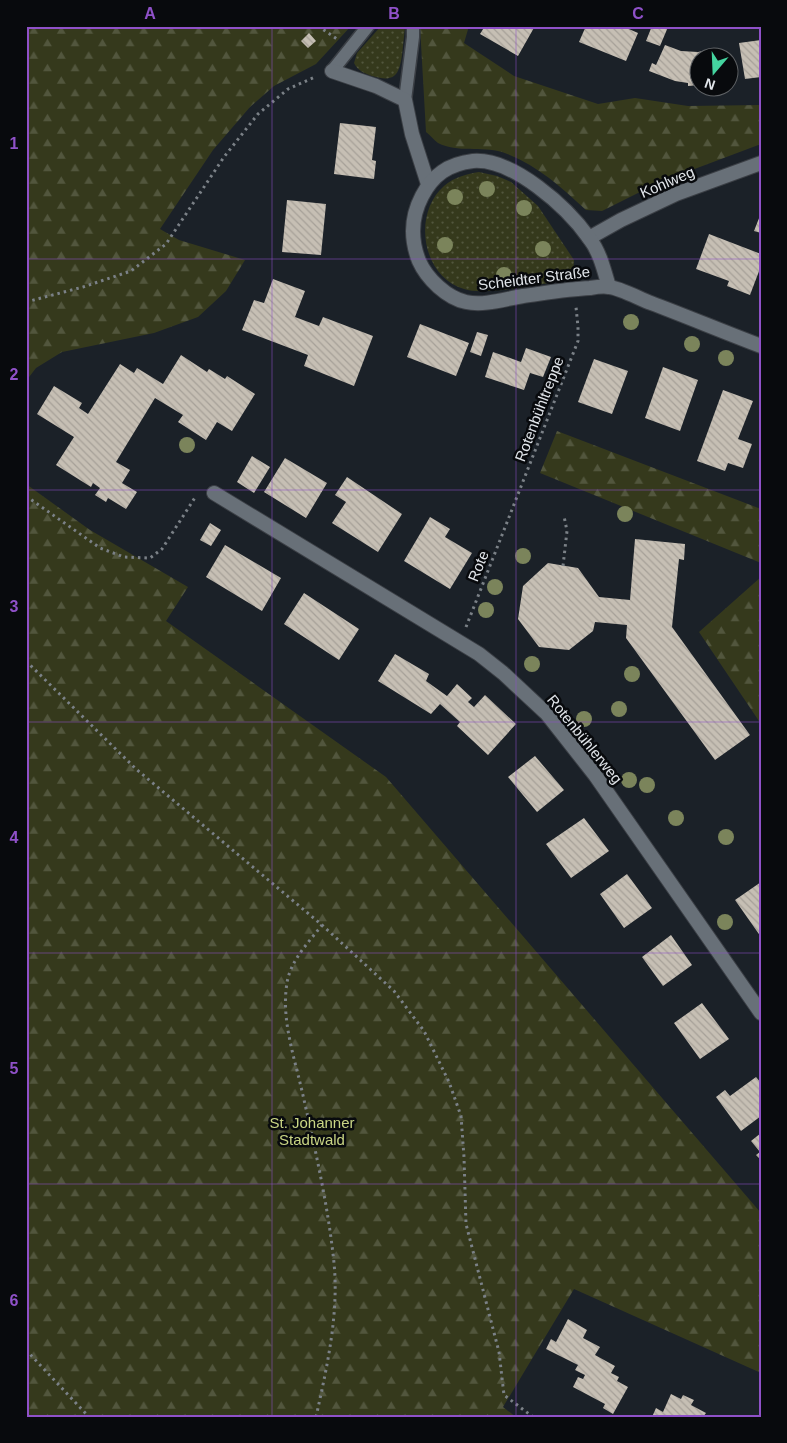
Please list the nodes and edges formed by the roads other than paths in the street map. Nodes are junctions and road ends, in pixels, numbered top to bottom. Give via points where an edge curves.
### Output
1 (368, 26) edge
2 (413, 26) edge
3 (332, 71) joint
4 (405, 100) junction
5 (761, 163) edge
6 (428, 184) junction
7 (589, 238) junction
8 (609, 286) junction
9 (761, 346) edge
10 (214, 493) road end
11 (761, 1013) edge

1 - 3 lane
2 - 4 lane
3 - 4 street
4 - 6 street
5 - 7 street, Kohlweg via 676,194
6 - 7 street, Scheidter Straße via 441,171 459,164 474,161 507,168 535,184 559,204
6 - 8 street, Scheidter Straße via 413,220 413,243 420,263 431,279 449,295 466,302 489,302
7 - 8 street, Scheidter Straße via 599,254
8 - 9 street, Scheidter Straße
10 - 11 street, Rotenbühlerweg via 479,654 547,714 595,775

